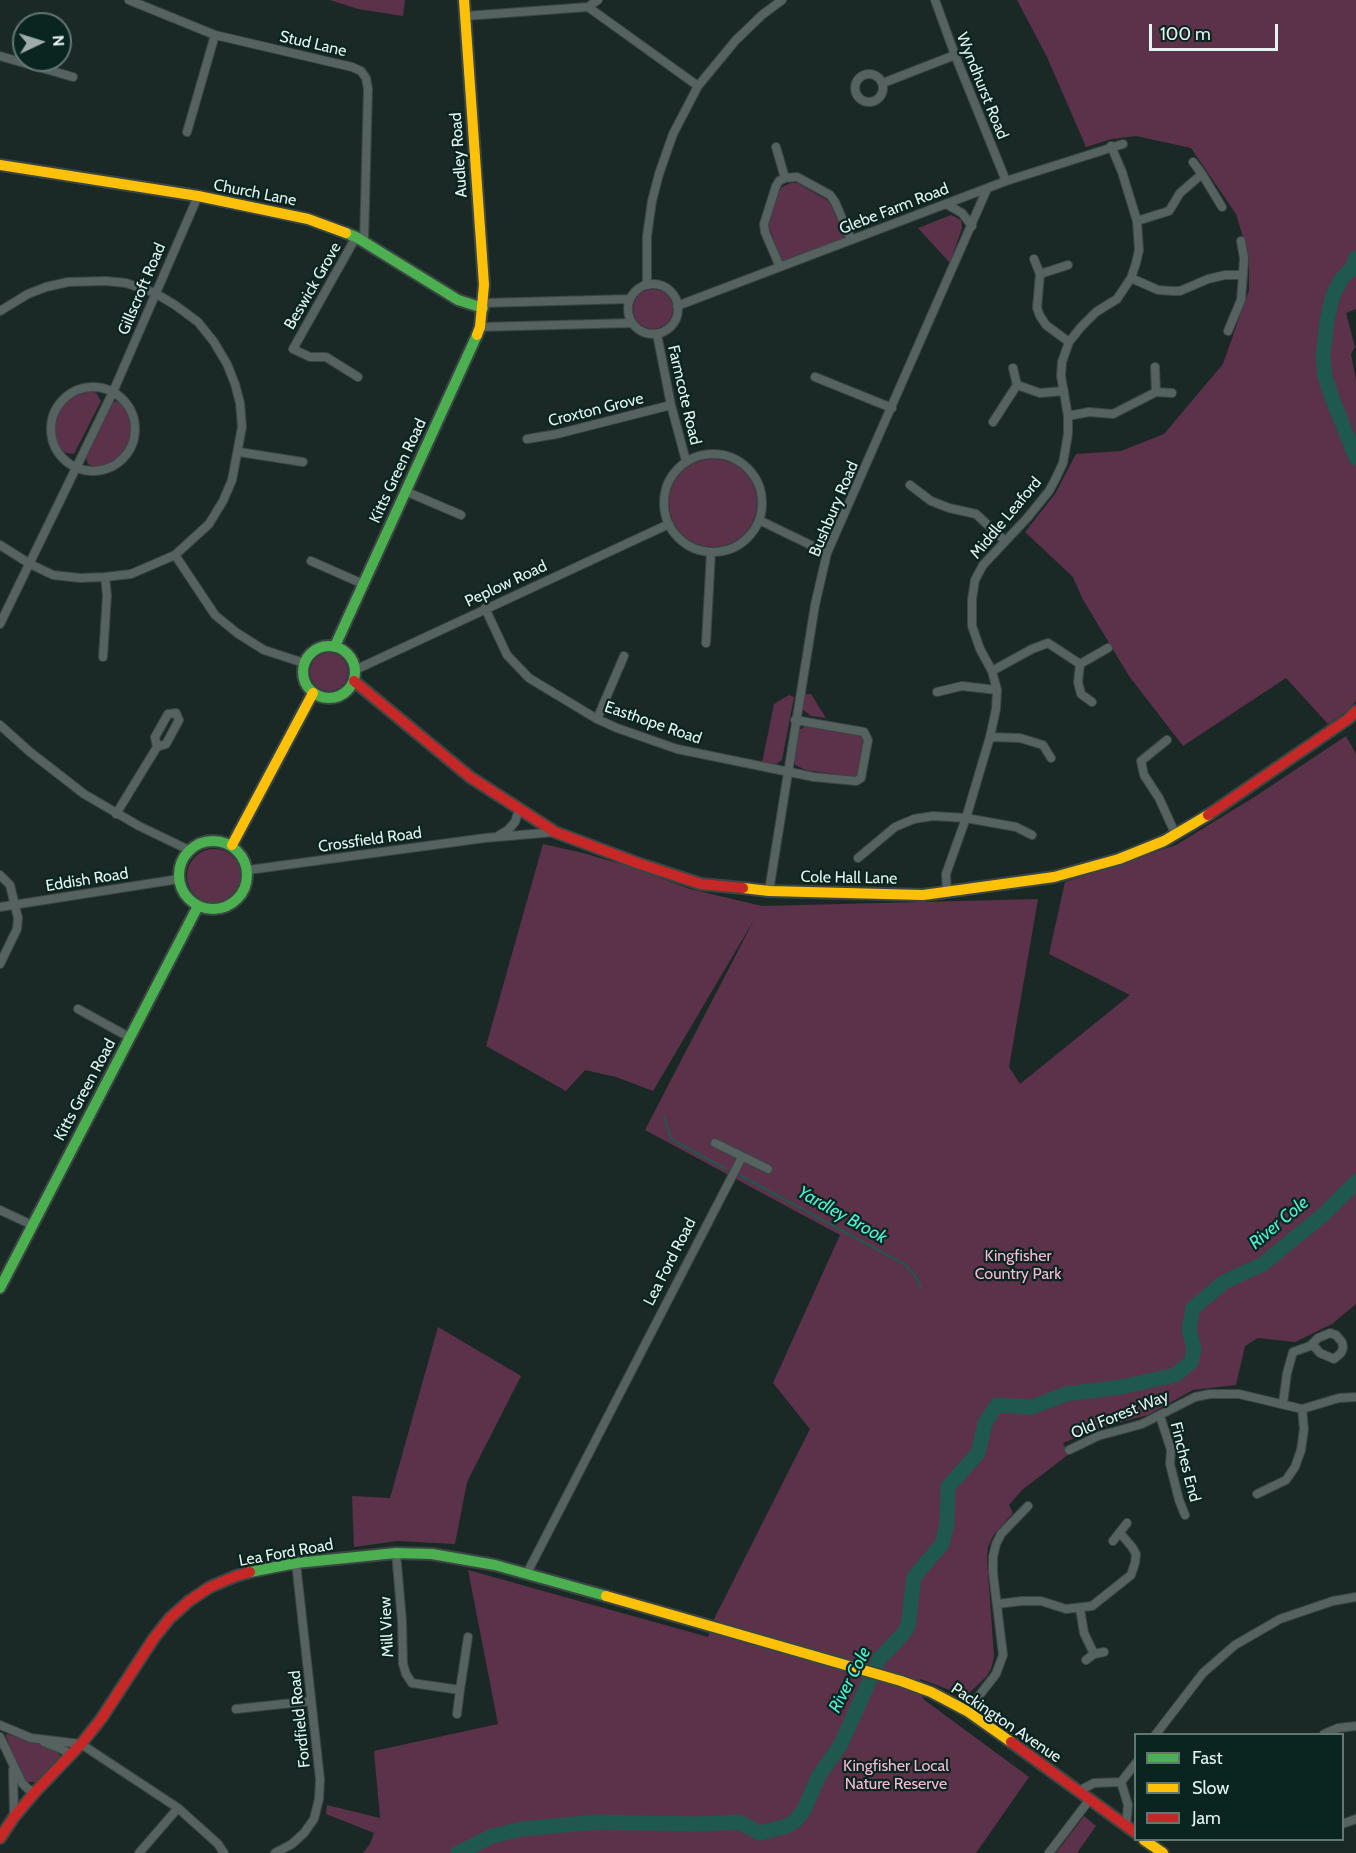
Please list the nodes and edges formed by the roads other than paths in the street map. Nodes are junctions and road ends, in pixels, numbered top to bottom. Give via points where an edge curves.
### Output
1 (129, 0) edge
2 (464, 0) edge
3 (598, 0) edge
4 (782, 0) edge
5 (935, 0) edge
6 (588, 7) junction
7 (465, 16) junction
8 (215, 34) junction
9 (955, 55) junction
10 (0, 56) edge
11 (73, 77) dead end
12 (883, 83) dead end
13 (698, 86) junction
14 (186, 132) dead end
15 (1123, 144) dead end
16 (1112, 146) junction
17 (776, 147) dead end
18 (1193, 162) dead end
19 (0, 165) edge
20 (1202, 174) junction
21 (785, 178) junction
22 (1006, 181) junction
23 (987, 189) junction
24 (198, 196) junction
25 (946, 204) junction
26 (1222, 207) dead end
27 (1137, 221) junction
28 (972, 226) junction
29 (360, 239) junction
30 (851, 239) junction
31 (1240, 241) dead end
32 (1034, 259) dead end
33 (1068, 265) dead end
34 (780, 267) junction
35 (1040, 274) junction
36 (1243, 275) junction
37 (1131, 278) junction
38 (647, 285) junction
39 (154, 293) junction
40 (630, 299) junction
41 (483, 305) junction
42 (677, 306) junction
43 (0, 311) edge
44 (632, 323) junction
45 (480, 327) junction
46 (1228, 331) dead end
47 (657, 334) junction
48 (1069, 342) junction
49 (1155, 367) dead end
50 (1013, 368) dead end
51 (815, 376) dead end
52 (358, 377) dead end
53 (1017, 386) junction
54 (1064, 391) junction
55 (113, 392) junction
56 (1156, 392) junction
57 (1172, 393) dead end
58 (671, 405) junction
59 (892, 408) junction
60 (1068, 416) junction
61 (993, 422) dead end
62 (526, 439) dead end
63 (238, 452) junction
64 (686, 461) junction
65 (303, 462) dead end
66 (76, 467) junction
67 (910, 485) dead end
68 (405, 491) junction
69 (461, 515) dead end
70 (759, 520) junction
71 (669, 524) junction
72 (1005, 541) junction
73 (0, 545) edge
74 (711, 552) junction
75 (827, 553) junction
76 (175, 555) junction
77 (311, 561) dead end
78 (30, 564) junction
79 (105, 577) junction
80 (363, 584) junction
81 (485, 608) junction
82 (0, 624) edge
83 (706, 643) dead end
84 (335, 646) junction
85 (1108, 648) dead end
86 (624, 656) dead end
87 (103, 657) dead end
88 (304, 663) junction
89 (1080, 664) junction
90 (992, 671) junction
91 (354, 675) junction
92 (998, 690) junction
93 (938, 692) dead end
94 (313, 693) junction
95 (1092, 702) dead end
96 (1356, 711) edge
97 (597, 719) junction
98 (795, 720) junction
99 (0, 725) edge
100 (990, 736) junction
101 (1167, 740) dead end
102 (157, 747) dead end
103 (1051, 758) dead end
104 (788, 772) junction
105 (519, 810) junction
106 (116, 814) junction
107 (966, 818) junction
108 (555, 832) junction
109 (1175, 833) junction
110 (1032, 835) dead end
111 (497, 837) junction
112 (232, 844) junction
113 (870, 849) junction
114 (189, 850) junction
115 (858, 858) dead end
116 (877, 858) dead end
117 (248, 870) junction
118 (0, 875) edge
119 (179, 879) junction
120 (769, 891) junction
121 (947, 893) junction
122 (16, 904) junction
123 (198, 906) junction
124 (0, 907) edge
125 (0, 964) edge
126 (78, 1009) dead end
127 (129, 1037) junction
128 (715, 1143) dead end
129 (742, 1157) junction
130 (768, 1169) dead end
131 (0, 1210) edge
132 (33, 1225) junction
133 (0, 1288) edge
134 (1312, 1344) dead end
135 (1356, 1397) edge
136 (1283, 1403) junction
137 (1302, 1409) junction
138 (1160, 1416) junction
139 (1070, 1450) dead end
140 (1257, 1494) dead end
141 (1028, 1506) dead end
142 (1185, 1515) dead end
143 (1127, 1523) dead end
144 (1120, 1533) junction
145 (1113, 1541) dead end
146 (396, 1553) junction
147 (296, 1563) junction
148 (527, 1573) junction
149 (1356, 1597) edge
150 (997, 1604) junction
151 (1080, 1609) junction
152 (468, 1637) dead end
153 (1104, 1652) dead end
154 (1094, 1654) junction
155 (1086, 1660) dead end
156 (845, 1665) joint
157 (460, 1690) junction
158 (311, 1701) junction
159 (236, 1709) dead end
160 (967, 1711) junction
161 (457, 1714) dead end
162 (0, 1725) edge
163 (1356, 1726) edge
164 (1157, 1733) edge
165 (1326, 1733) edge
166 (0, 1737) edge
167 (31, 1738) junction
168 (81, 1744) junction
169 (71, 1754) junction
170 (13, 1761) junction
171 (1134, 1765) edge
172 (1121, 1782) junction
173 (1079, 1791) junction
174 (35, 1792) junction
175 (1090, 1799) junction
176 (178, 1808) junction
177 (14, 1817) junction
178 (1126, 1826) junction
179 (1134, 1832) edge
180 (0, 1838) edge
181 (1147, 1841) edge
182 (139, 1853) edge
183 (224, 1853) edge
184 (275, 1853) edge
185 (1049, 1853) edge
186 (1163, 1853) edge

1 - 8 street, Stud Lane
2 - 7 street, Audley Road
3 - 6 street
4 - 13 street via 736,40
5 - 9 street, Wyndhurst Road
6 - 7 street
6 - 13 street
7 - 41 street, Audley Road
8 - 14 street
8 - 29 street, Stud Lane via 361,70 368,89
9 - 12 street
9 - 22 street, Wyndhurst Road
10 - 11 street
13 - 38 street via 673,134 652,201
15 - 16 street, Glebe Farm Road
16 - 22 street, Glebe Farm Road
16 - 27 street, Middle Leaford
17 - 21 street
18 - 20 street
19 - 24 street, Church Lane
20 - 26 street
20 - 27 street via 1180,193 1169,212
21 - 30 street via 796,177 830,195
21 - 34 street via 776,186 764,224
22 - 23 street, Glebe Farm Road
23 - 25 street, Glebe Farm Road
23 - 28 street, Bushbury Road
24 - 29 street, Church Lane via 308,219
24 - 39 street, Gillscroft Road
25 - 28 street via 962,213
25 - 30 street, Glebe Farm Road
27 - 37 street, Middle Leaford via 1139,250
28 - 59 street, Bushbury Road
29 - 41 street, Church Lane via 458,300
29 - 52 street, Beswick Grove via 293,348 310,357 326,357
30 - 34 street, Glebe Farm Road
31 - 36 street
32 - 35 street
33 - 35 street
34 - 42 street, Glebe Farm Road
35 - 48 street via 1040,316
36 - 37 street via 1208,279 1180,291 1158,290
36 - 46 street via 1241,300
37 - 48 street, Middle Leaford via 1117,299 1096,312
38 - 40 street via 636,290
38 - 42 street via 665,288
39 - 43 street via 126,283 68,282 28,294
39 - 55 street, Gillscroft Road
39 - 63 street via 198,322 227,364 240,403
40 - 41 street
40 - 44 street
41 - 45 street, Kitts Green Road
42 - 47 street via 676,318 669,328
44 - 45 street
44 - 47 street via 640,331
45 - 68 street, Kitts Green Road
47 - 58 street, Farmcote Road
48 - 54 street, Middle Leaford via 1062,362
49 - 56 street
50 - 53 street
51 - 59 street
53 - 54 street via 1040,393
53 - 61 street
54 - 60 street, Middle Leaford
55 - 66 street, Gillscroft Road
55 - 66 street via 124,400 136,423 130,450 124,459 105,471
55 - 66 street via 82,388 67,394 52,412 49,426 53,448
56 - 57 street
56 - 60 street via 1113,414 1089,412
58 - 62 street, Croxton Grove
58 - 64 street, Farmcote Road
59 - 75 street, Bushbury Road
60 - 72 street, Middle Leaford via 1063,463 1028,517
63 - 65 street
63 - 76 street via 232,480 209,524
64 - 70 street via 713,453 740,461 758,481 762,495
64 - 71 street via 668,483 664,496
66 - 78 street, Gillscroft Road
67 - 72 street via 931,501 976,514
68 - 69 street
68 - 80 street, Kitts Green Road
70 - 74 street via 740,544
70 - 75 street
71 - 74 street via 686,544
71 - 81 street, Peplow Road
72 - 90 street, Middle Leaford via 983,565 972,599 972,626
73 - 78 street
74 - 83 street
75 - 98 street, Bushbury Road
76 - 79 street via 131,574
76 - 88 street via 215,615 264,650
77 - 80 street
78 - 79 street via 53,575
78 - 82 street, Gillscroft Road
79 - 87 street
80 - 84 street, Kitts Green Road
81 - 91 street, Peplow Road
81 - 97 street, Easthope Road via 507,655 529,678
84 - 88 street via 316,649
84 - 91 street via 353,662
85 - 89 street
86 - 97 street
88 - 94 street via 304,681
89 - 90 street via 1048,643
89 - 95 street via 1078,682 1082,694
90 - 92 street, Middle Leaford
91 - 94 street via 348,690 339,696 328,698
91 - 105 street, Cole Hall Lane via 470,777
92 - 93 street via 962,686
92 - 100 street, Middle Leaford
94 - 112 street
96 - 109 street, Cole Hall Lane via 1217,809
97 - 104 street, Easthope Road via 677,749
98 - 104 street, Bushbury Road
98 - 104 street, Easthope Road via 859,731 867,734 868,740 859,780
99 - 106 street via 79,790
100 - 103 street via 1020,738 1043,745
100 - 107 street, Middle Leaford
101 - 109 street via 1141,761 1143,775
102 - 106 street
104 - 120 street, Bushbury Road
105 - 108 street, Cole Hall Lane
105 - 111 street via 515,822
106 - 114 street
107 - 110 street via 1016,827
107 - 113 street via 914,819 895,827
107 - 121 street, Middle Leaford via 946,874
108 - 111 street, Crossfield Road
108 - 120 street, Cole Hall Lane via 701,884
109 - 121 street, Cole Hall Lane via 1119,859 1054,877
111 - 117 street, Crossfield Road
112 - 114 street via 212,840
112 - 117 street
113 - 115 street
113 - 116 street
114 - 119 street
117 - 123 street via 244,890 230,905 213,909
118 - 122 street via 10,885
119 - 122 street, Eddish Road
119 - 123 street via 183,892
120 - 121 street, Cole Hall Lane
122 - 124 street, Eddish Road
122 - 125 street via 17,929
123 - 127 street, Kitts Green Road
126 - 127 street
127 - 132 street, Kitts Green Road
128 - 129 street
129 - 130 street
129 - 148 street, Lea Ford Road
131 - 132 street
132 - 133 street, Kitts Green Road
134 - 136 street via 1293,1352
135 - 137 street
136 - 137 street, Old Forest Way
136 - 138 street, Old Forest Way via 1239,1394 1210,1394 1195,1397
137 - 140 street via 1304,1429 1295,1467 1286,1480
138 - 139 street, Old Forest Way via 1098,1436
138 - 142 street, Finches End
141 - 150 street via 996,1544 993,1572
143 - 144 street
144 - 145 street
144 - 151 street via 1136,1554 1131,1575 1092,1606
146 - 147 street, Lea Ford Road
146 - 148 street, Lea Ford Road via 432,1554
146 - 157 street, Mill View via 406,1674 417,1685
147 - 158 street, Fordfield Road
147 - 168 street, Lea Ford Road via 236,1576 210,1587 179,1609 154,1638
148 - 156 street, Lea Ford Road
149 - 164 street via 1280,1619 1235,1645 1203,1673
150 - 151 street via 1041,1601
150 - 160 street via 1003,1655 996,1674
151 - 154 street via 1084,1633
152 - 157 street
153 - 154 street
154 - 155 street
156 - 160 street, Packington Avenue via 931,1692
157 - 161 street
158 - 159 street
158 - 184 street, Fordfield Road via 320,1799 314,1819 304,1833
160 - 173 street, Packington Avenue
162 - 167 street
163 - 165 street
166 - 170 street
167 - 168 street
167 - 169 street
168 - 169 street, Lea Ford Road
168 - 176 street
169 - 174 street, Lea Ford Road
170 - 174 street via 22,1783
170 - 177 street
171 - 172 street
172 - 173 street via 1094,1783
172 - 178 street via 1128,1805
173 - 175 street, Packington Avenue
174 - 177 street, Lea Ford Road
175 - 178 street, Packington Avenue
175 - 185 street
176 - 182 street
176 - 183 street
177 - 180 street, Lea Ford Road
178 - 179 street, Packington Avenue
181 - 186 street

